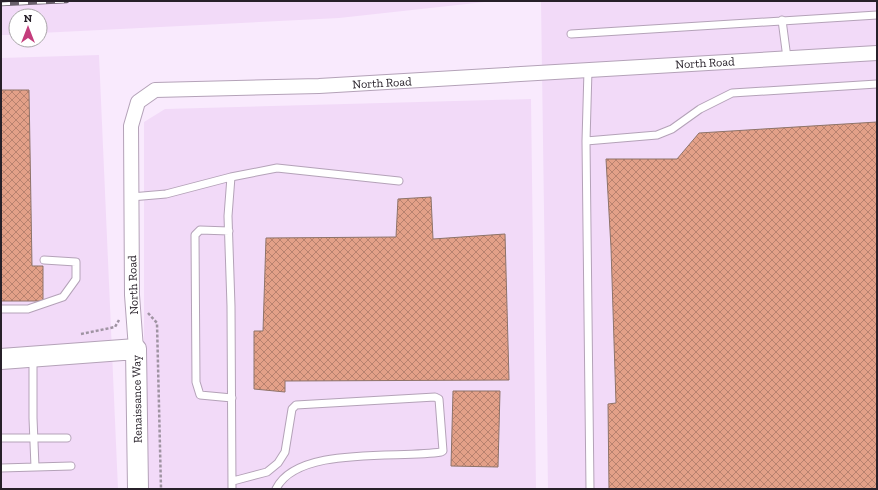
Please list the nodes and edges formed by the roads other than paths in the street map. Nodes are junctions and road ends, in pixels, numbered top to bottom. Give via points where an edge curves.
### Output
1 (877, 15) edge
2 (782, 20) junction
3 (571, 34) dead end
4 (877, 53) edge
5 (787, 58) junction
6 (588, 70) junction
7 (877, 84) edge
8 (586, 141) junction
9 (231, 177) junction
10 (399, 181) dead end
11 (130, 197) junction
12 (229, 231) junction
13 (44, 260) dead end
14 (1, 309) edge
15 (136, 349) junction
16 (33, 356) junction
17 (1, 359) edge
18 (232, 398) junction
19 (1, 438) edge
20 (66, 438) dead end
21 (33, 439) junction
22 (71, 466) dead end
23 (35, 467) junction
24 (1, 468) edge
25 (233, 480) junction
26 (138, 489) edge
27 (232, 489) edge
28 (276, 489) edge
29 (590, 489) edge

1 - 2 lane
2 - 3 lane
2 - 5 lane
4 - 5 street, North Road
5 - 6 street, North Road
6 - 8 lane
6 - 11 street, North Road via 319,86 155,90 138,102 131,126
7 - 8 lane via 732,93 700,109 672,129 657,135
8 - 29 lane
9 - 10 lane via 278,168
9 - 11 lane via 166,194
9 - 12 lane
11 - 15 street, North Road
12 - 18 lane
12 - 18 lane via 200,230 195,235 196,382 200,394
13 - 14 lane via 76,262 76,279 62,297 28,309
15 - 16 street, Renaissance Way
15 - 26 street, Renaissance Way
16 - 17 street, Renaissance Way
16 - 21 lane
18 - 25 lane
19 - 21 lane
20 - 21 lane
21 - 23 lane
22 - 23 lane
23 - 24 lane
25 - 27 lane
25 - 28 lane via 266,472 278,463 286,452 292,409 296,405 435,396 440,399 443,451 338,458 309,464 289,473 279,482

